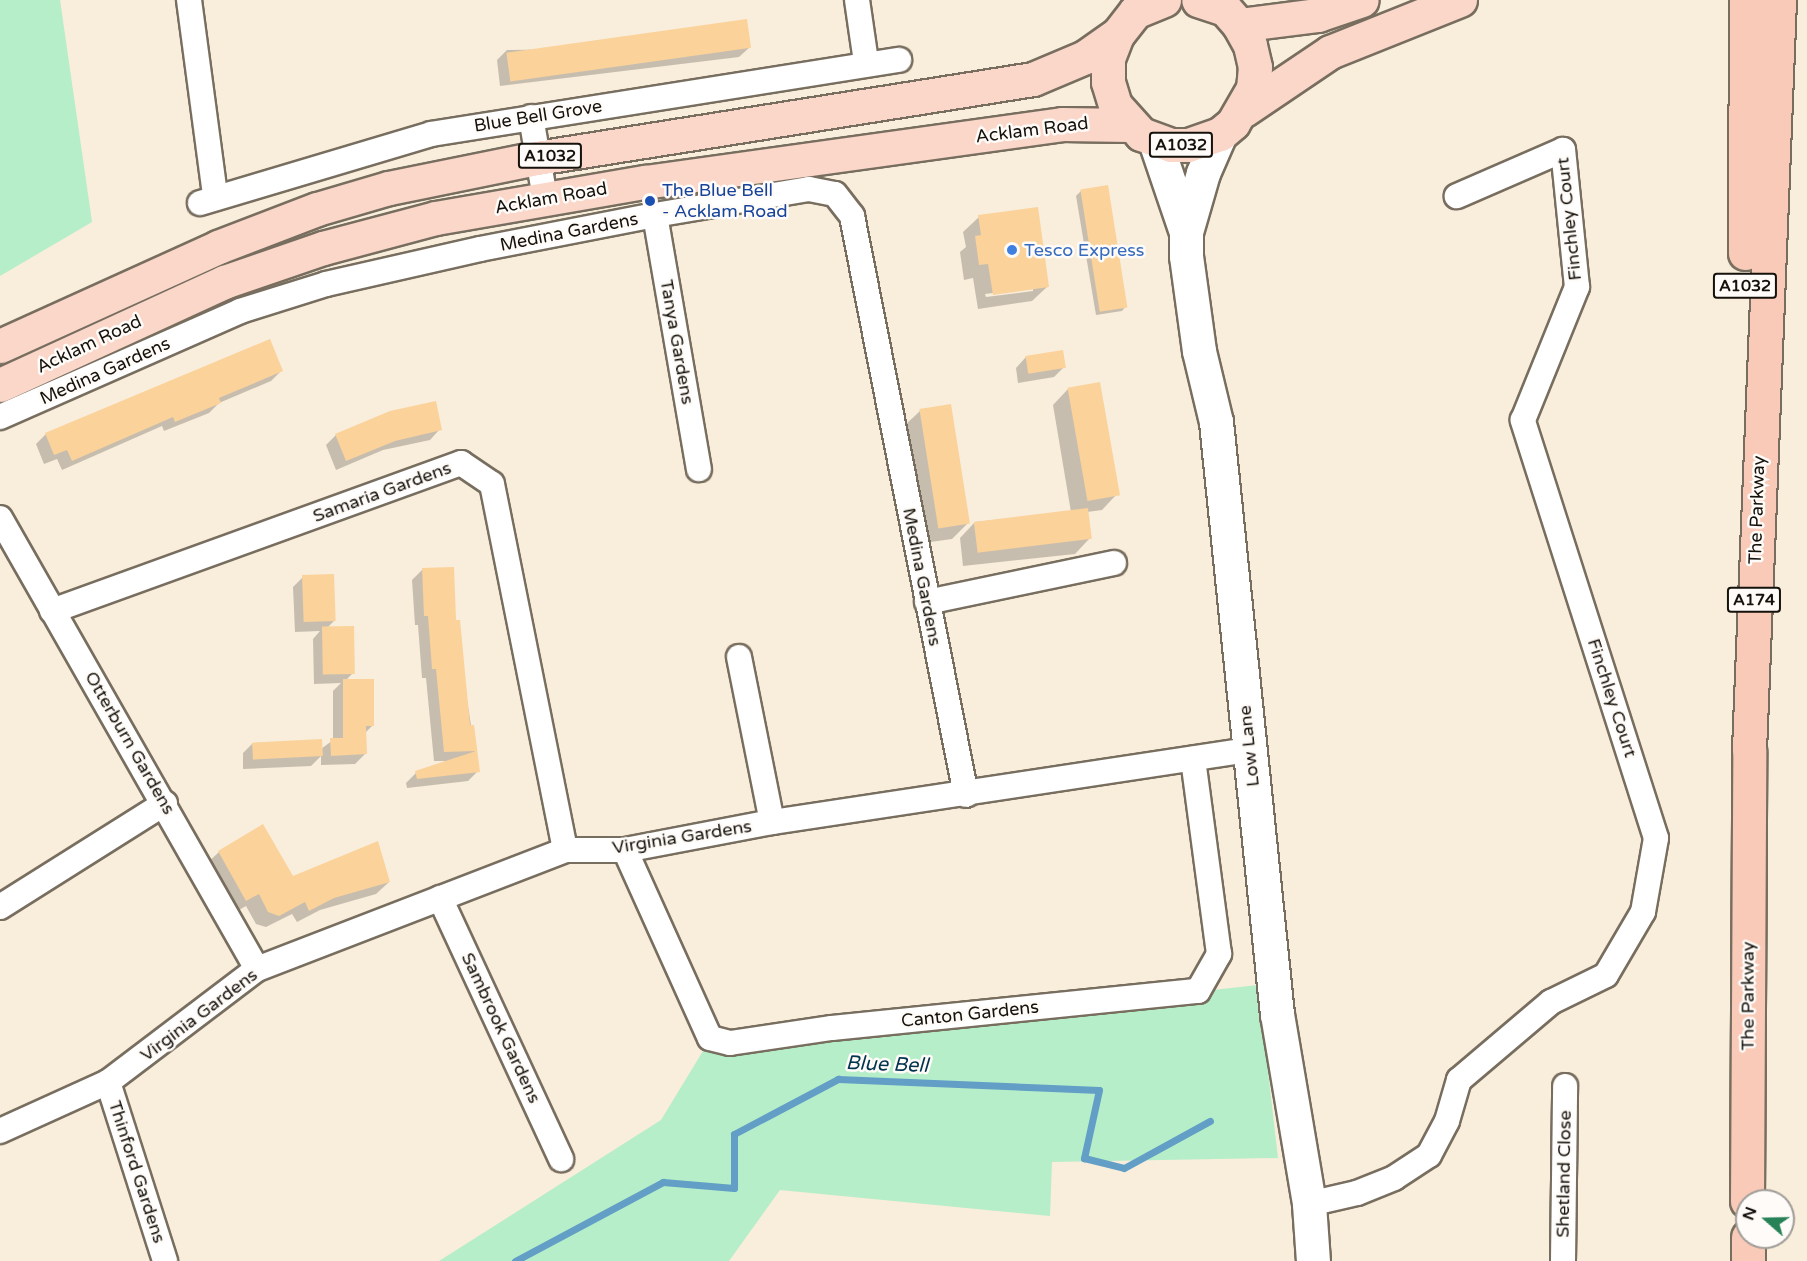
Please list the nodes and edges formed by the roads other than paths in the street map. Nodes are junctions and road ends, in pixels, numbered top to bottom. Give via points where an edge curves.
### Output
1 (189, 0) edge
2 (857, 0) edge
3 (1362, 0) edge
4 (1460, 0) edge
5 (1746, 0) edge
6 (1779, 0) edge
7 (1220, 9) edge
8 (1139, 12) edge
9 (898, 60) dead end
10 (866, 62) junction
11 (1244, 110) junction
12 (531, 117) junction
13 (1142, 133) junction
14 (1220, 134) junction
15 (537, 158) junction
16 (1457, 196) dead end
17 (545, 198) junction
18 (656, 215) junction
19 (1186, 232) junction
20 (0, 346) edge
21 (0, 385) edge
22 (0, 417) edge
23 (699, 469) dead end
24 (0, 518) edge
25 (1114, 563) dead end
26 (1754, 573) junction
27 (927, 602) junction
28 (52, 611) junction
29 (739, 657) dead end
30 (1249, 750) junction
31 (1193, 759) junction
32 (966, 795) junction
33 (165, 803) junction
34 (772, 822) junction
35 (566, 850) junction
36 (625, 850) junction
37 (440, 898) junction
38 (0, 907) edge
39 (257, 969) junction
40 (108, 1082) junction
41 (1565, 1086) dead end
42 (0, 1131) edge
43 (561, 1159) dead end
44 (1747, 1189) edge
45 (1309, 1204) junction
46 (165, 1261) edge
47 (1313, 1261) edge
48 (1563, 1261) edge

1 - 12 street, Blue Bell Grove via 207,200 431,134
2 - 10 street
3 - 7 main road, A1032 via 1318,15
4 - 11 main road, A1032 via 1330,52
5 - 26 highway, A1032 via 1745,270
6 - 26 highway, The Parkway / A174
7 - 11 main road, A1032 via 1250,45 1255,67
8 - 13 main road, A1032 via 1108,58 1108,82 1115,105
8 - 15 main road, Acklam Road / A1032 via 1085,57 1033,79
9 - 10 street, Blue Bell Grove
10 - 12 street, Blue Bell Grove
11 - 14 main road, A1032
12 - 15 street
13 - 14 main road, A1032 via 1188,145
13 - 17 main road, Acklam Road / A1032 via 1062,124
13 - 19 main road, Low Lane
14 - 19 main road, Low Lane via 1203,173
15 - 17 street
15 - 20 main road, Acklam Road / A1032 via 440,175 317,209 218,247
16 - 45 street, Finchley Court via 1563,150 1577,287 1523,420 1656,838 1643,912 1606,975 1551,1002 1459,1080 1447,1121 1429,1155 1384,1181
17 - 21 main road, Acklam Road / A1032 via 436,218 312,252 224,282
18 - 22 street, Medina Gardens via 326,284 240,312
18 - 23 street, Tanya Gardens
18 - 27 street, Medina Gardens via 809,189 835,194 852,216
19 - 30 main road, Low Lane via 1199,351 1218,444
24 - 28 street, Otterburn Gardens
25 - 27 street
26 - 44 highway, The Parkway / A174
27 - 32 street, Medina Gardens
28 - 33 street, Otterburn Gardens
28 - 35 street, Samaria Gardens via 461,463 492,484
29 - 34 street
30 - 31 street, Virginia Gardens
30 - 45 main road, Low Lane via 1277,1014
31 - 32 street, Virginia Gardens
31 - 36 street, Canton Gardens via 1219,954 1198,991 832,1028 730,1043 710,1038
32 - 34 street, Virginia Gardens
33 - 38 street
33 - 39 street, Otterburn Gardens
34 - 36 street, Virginia Gardens
35 - 36 street, Virginia Gardens
35 - 37 street, Virginia Gardens
37 - 39 street, Virginia Gardens
37 - 43 street, Sambrook Gardens
39 - 40 street, Virginia Gardens
40 - 42 street, Virginia Gardens
40 - 46 street, Thinford Gardens
41 - 48 street, Shetland Close
45 - 47 main road, Low Lane

